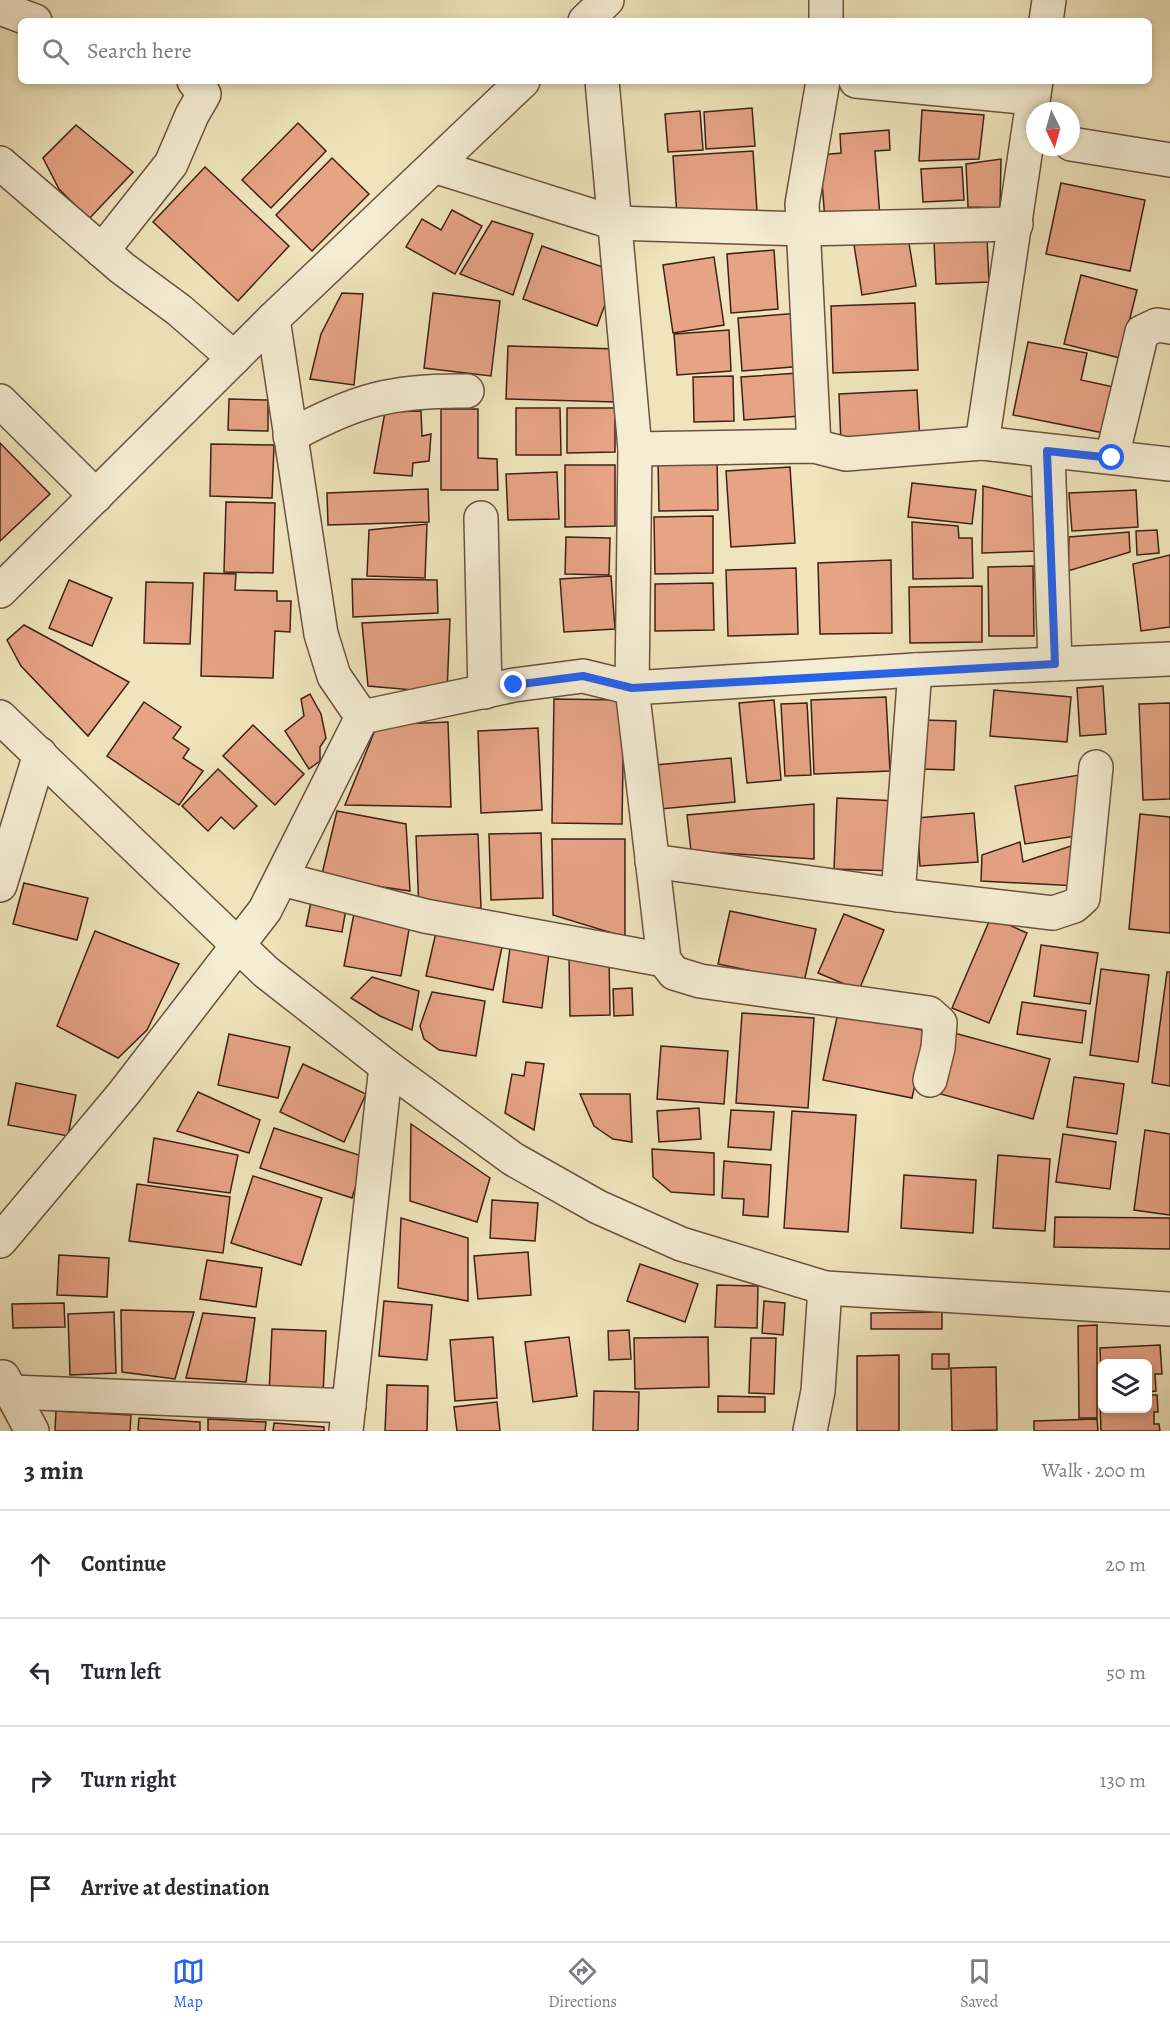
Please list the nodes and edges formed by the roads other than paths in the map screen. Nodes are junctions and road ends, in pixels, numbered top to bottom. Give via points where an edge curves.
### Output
1 (826, 0) edge
2 (1049, 0) edge
3 (0, 8) edge
4 (27, 18) edge
5 (826, 18) edge
6 (1046, 18) edge
7 (196, 84) edge
8 (520, 84) edge
9 (602, 84) edge
10 (822, 84) edge
11 (923, 84) edge
12 (1035, 89) edge
13 (1080, 145) edge
14 (1029, 156) edge
15 (1170, 159) edge
16 (0, 163) edge
17 (434, 166) junction
18 (615, 223) junction
19 (1016, 224) junction
20 (804, 229) junction
21 (102, 251) junction
22 (273, 319) junction
23 (1170, 327) edge
24 (234, 358) junction
25 (467, 391) dead end
26 (0, 401) edge
27 (290, 436) junction
28 (982, 443) junction
29 (814, 446) junction
30 (635, 449) junction
31 (1047, 451) junction
32 (1112, 458) junction
33 (1170, 464) edge
34 (96, 496) junction
35 (481, 518) dead end
36 (0, 591) edge
37 (1170, 659) edge
38 (1055, 664) junction
39 (915, 670) junction
40 (632, 688) junction
41 (485, 692) junction
42 (0, 717) edge
43 (362, 717) junction
44 (39, 754) junction
45 (1096, 767) dead end
46 (652, 861) junction
47 (282, 879) junction
48 (0, 885) edge
49 (898, 895) junction
50 (240, 946) junction
51 (664, 960) junction
52 (386, 1066) junction
53 (930, 1080) dead end
54 (0, 1241) edge
55 (825, 1288) junction
56 (1170, 1309) edge
57 (6, 1383) edge
58 (347, 1419) edge
59 (32, 1431) edge
60 (810, 1431) edge

1 - 5 street
2 - 6 street
3 - 4 street
7 - 21 street via 204,94 171,164
8 - 17 street
9 - 18 street
10 - 20 street via 802,204
11 - 12 street
13 - 15 street
14 - 19 street
16 - 21 street
17 - 18 street
17 - 22 street
18 - 20 street
18 - 30 street
19 - 20 street
19 - 28 street
20 - 29 street
21 - 24 street
22 - 24 street
22 - 27 street
23 - 32 street via 1157,325 1142,332
24 - 34 street
25 - 27 street via 422,390 373,399 336,411
26 - 34 street
27 - 43 street via 321,634 334,676
28 - 29 street via 846,454
28 - 31 street
29 - 30 street
30 - 40 street
31 - 32 street
31 - 38 street
32 - 33 street
34 - 36 street
35 - 41 street
37 - 38 street
38 - 39 street
39 - 40 street
39 - 49 street
40 - 41 street via 583,676
40 - 46 street
41 - 43 street
42 - 44 street
43 - 47 street
44 - 48 street
44 - 50 street
45 - 49 street via 1083,898 1074,906 1053,913
46 - 49 street
46 - 51 street
47 - 50 street
47 - 51 street via 426,916
50 - 52 street via 266,972
50 - 54 street
51 - 53 street via 674,973 700,981 929,1013 940,1023
52 - 55 street via 513,1159 598,1207 681,1244
52 - 58 street
55 - 56 street
55 - 60 street via 819,1391
57 - 58 street
57 - 59 street

